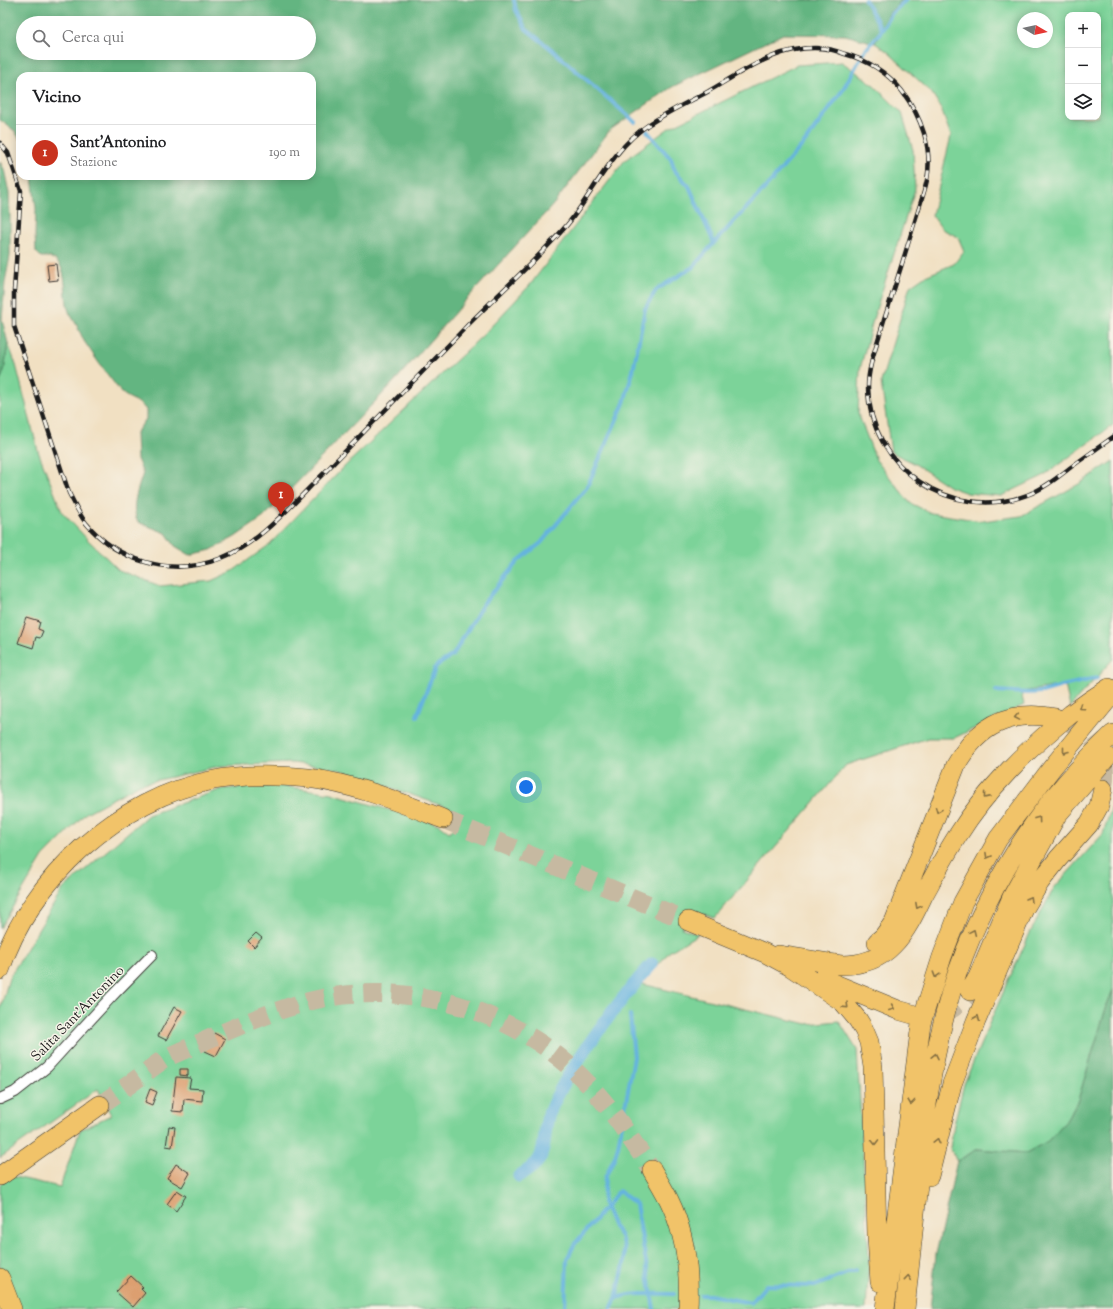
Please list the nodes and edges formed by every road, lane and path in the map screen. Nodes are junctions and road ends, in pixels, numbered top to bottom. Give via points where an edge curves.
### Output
1 (1113, 685) edge
2 (1113, 693) edge
3 (1056, 718) tunnel mouth
4 (1113, 734) edge
5 (1113, 750) edge
6 (1104, 789) tunnel mouth
7 (443, 819) tunnel mouth
8 (688, 921) tunnel mouth
9 (765, 952) junction
10 (152, 955) dead end
11 (816, 961) junction
12 (791, 967) junction
13 (0, 970) edge
14 (970, 991) tunnel mouth
15 (912, 1014) tunnel mouth
16 (0, 1099) edge
17 (100, 1105) tunnel mouth
18 (652, 1170) tunnel mouth
19 (0, 1176) edge
20 (911, 1247) junction
21 (0, 1278) edge
22 (12, 1309) edge
23 (688, 1309) edge
24 (882, 1309) edge
25 (886, 1309) edge
26 (905, 1309) edge

1 -> 11 highway via 1071,714 996,784 957,836 912,919 894,945 879,957 860,964 841,965
2 -> 25 highway via 998,838 964,902 942,957 921,1023
3 -> 11 highway via 1034,715 1006,719 987,729 970,744 956,765 889,930 877,943 859,953
20 -> 4 highway via 925,1117 936,1055 951,994 971,937 995,886 1038,818 1071,777
5 - 14 highway via 1057,815 1012,897
20 -> 6 highway via 952,1084 976,1021 1024,909 1040,882 1092,820
7 - 13 highway via 372,792 308,778 235,777 189,786 131,812 96,836 72,857 31,907 17,930
8 - 9 highway
9 - 11 highway
9 - 12 highway
10 - 16 street, Salita Sant'Antonino via 47,1067 15,1092
12 -> 15 highway
12 -> 24 highway via 843,1002 858,1020 869,1042 873,1067 877,1237
17 - 19 highway
18 - 23 highway via 669,1200 680,1230 687,1264
26 -> 20 highway
21 - 22 highway

